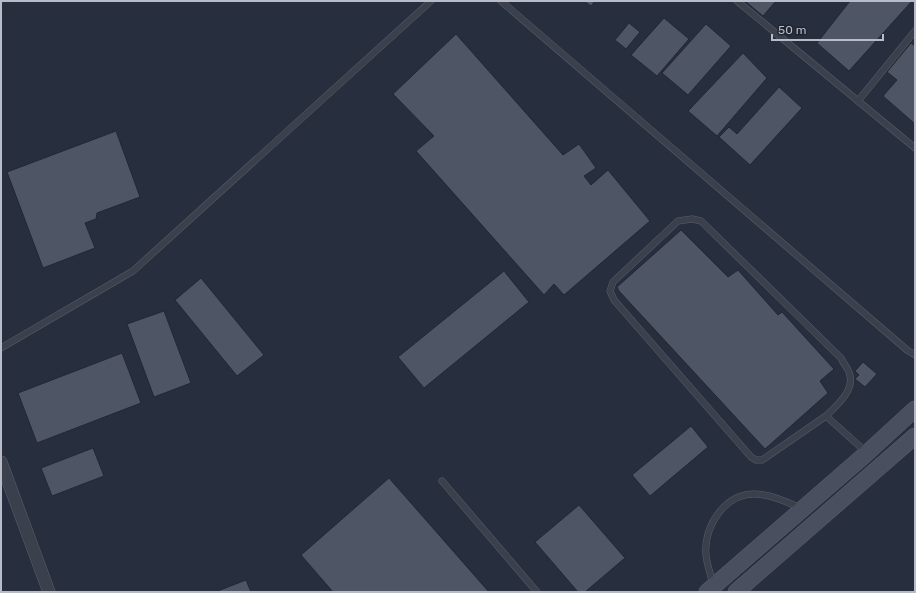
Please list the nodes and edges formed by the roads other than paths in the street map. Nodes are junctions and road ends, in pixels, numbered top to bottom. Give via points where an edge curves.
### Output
1 (431, 1) edge
2 (501, 1) edge
3 (737, 1) edge
4 (915, 31) edge
5 (858, 101) junction
6 (915, 148) edge
7 (1, 348) edge
8 (915, 355) edge
9 (915, 409) edge
10 (826, 416) junction
11 (915, 436) edge
12 (868, 452) junction
13 (1, 462) edge
14 (442, 481) dead end
15 (803, 509) junction
16 (710, 589) edge
17 (49, 592) edge
18 (537, 592) edge
19 (736, 592) edge

1 - 7 lane via 133,271
2 - 8 lane
3 - 5 lane
4 - 5 lane
5 - 6 lane
9 - 12 main road
10 - 10 lane via 762,460 751,457 614,300 610,291 613,282 678,221 701,221 841,358 851,384 846,394
10 - 12 lane
11 - 19 main road
12 - 15 main road
13 - 17 street
14 - 18 lane
15 - 16 main road
15 - 16 lane via 775,497 756,494 742,496 728,503 710,528 707,540

